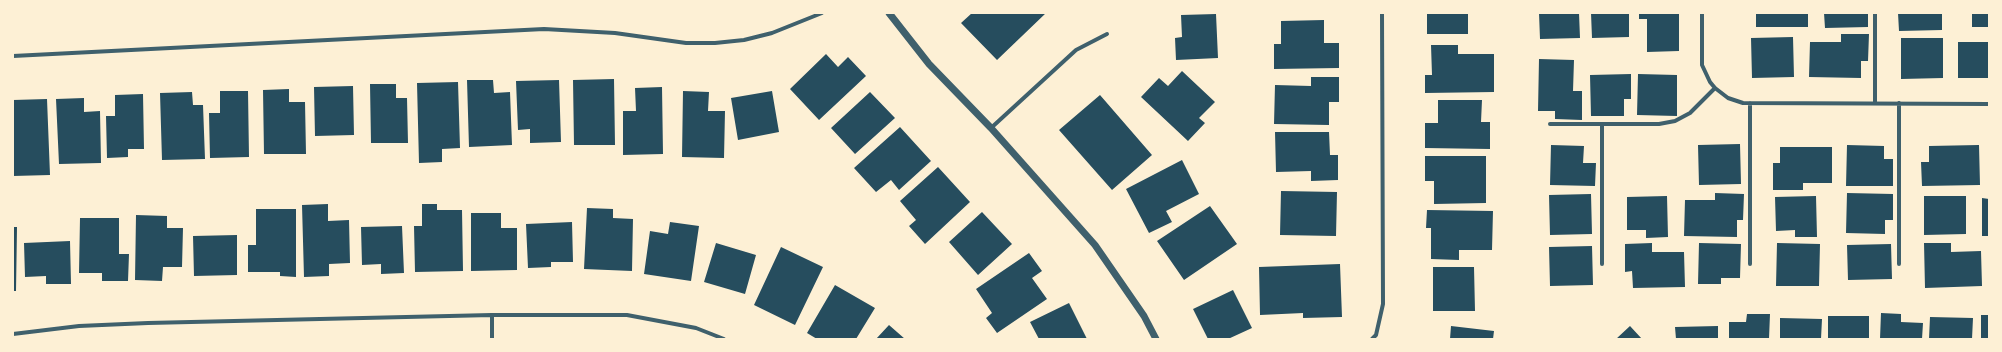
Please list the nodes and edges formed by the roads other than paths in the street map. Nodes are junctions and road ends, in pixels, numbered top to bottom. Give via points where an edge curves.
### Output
1 (822, 13) edge
2 (888, 13) edge
3 (1382, 13) edge
4 (1702, 13) edge
5 (1875, 13) edge
6 (1107, 34) dead end
7 (13, 56) edge
8 (1715, 88) junction
9 (1750, 103) junction
10 (1875, 103) junction
11 (1899, 103) junction
12 (1989, 104) edge
13 (1550, 124) dead end
14 (1602, 124) junction
15 (991, 128) junction
16 (1602, 264) dead end
17 (1750, 264) dead end
18 (1899, 264) dead end
19 (492, 315) junction
20 (13, 334) edge
21 (492, 339) edge
22 (724, 339) edge
23 (1156, 339) edge
24 (1372, 339) edge

1 - 7 street via 772,33 744,40 715,43 686,43 608,32 544,29
2 - 15 street via 929,64
3 - 24 street via 1383,304 1376,335
4 - 8 street via 1702,65
5 - 10 street
6 - 15 street via 1076,50
8 - 9 street via 1728,98
8 - 14 street via 1690,113 1675,121 1659,124
9 - 10 street
9 - 17 street
10 - 11 street
11 - 12 street
11 - 18 street
13 - 14 street
14 - 16 street
15 - 23 street via 1095,245 1144,316
19 - 20 street via 79,326
19 - 21 street
19 - 22 street via 627,315 696,328

